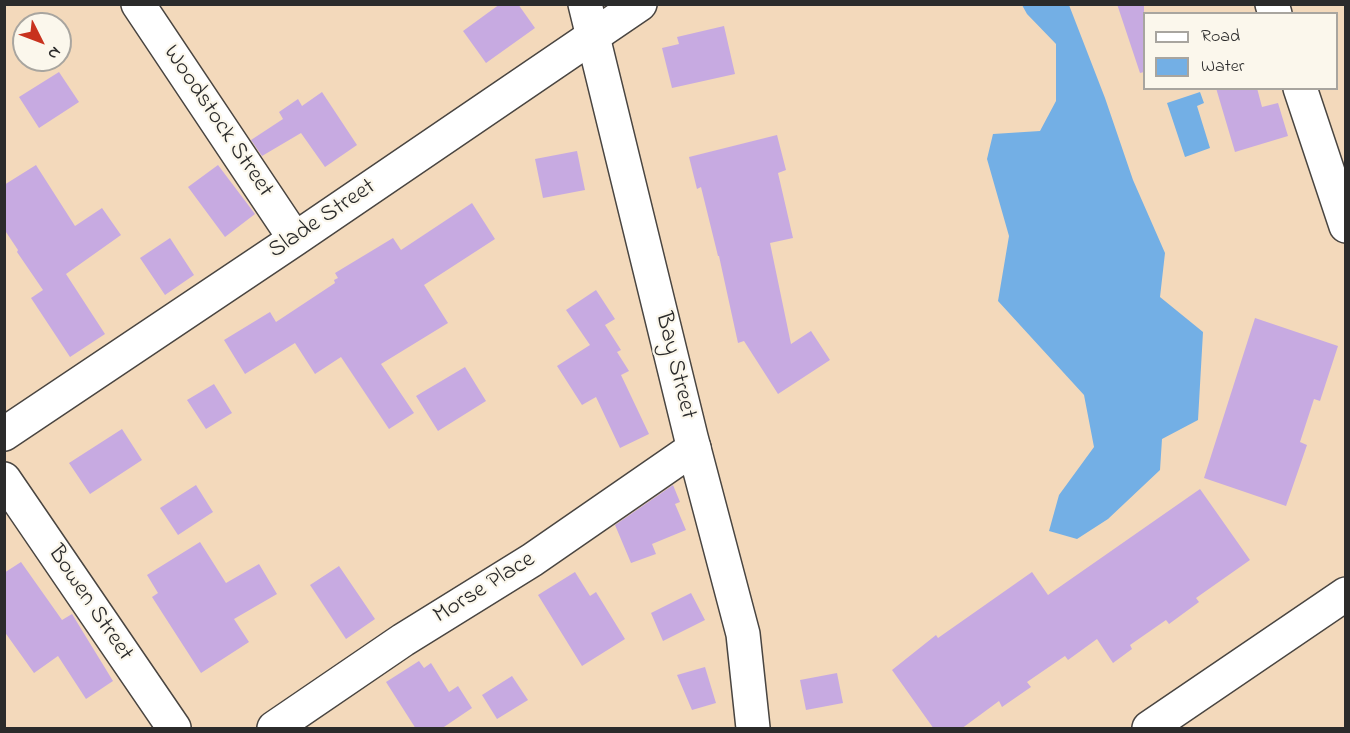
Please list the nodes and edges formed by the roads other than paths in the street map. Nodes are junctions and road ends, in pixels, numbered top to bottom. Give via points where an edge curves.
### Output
1 (138, 4) edge
2 (585, 4) edge
3 (639, 4) edge
4 (593, 36) junction
5 (1301, 90) edge
6 (1346, 226) edge
7 (295, 239) junction
8 (4, 434) edge
9 (694, 448) junction
10 (4, 479) edge
11 (1344, 592) edge
12 (174, 729) edge
13 (274, 729) edge
14 (753, 729) edge
15 (1149, 729) edge

1 - 7 street, Woodstock Street
2 - 4 street, Bay Street
3 - 4 street, Slade Street
4 - 7 street, Slade Street
4 - 9 street, Bay Street
5 - 6 street
7 - 8 street, Slade Street
9 - 13 street, Morse Place via 532,560 403,640
9 - 14 street, Bay Street via 743,634
10 - 12 street, Bowen Street
11 - 15 street

